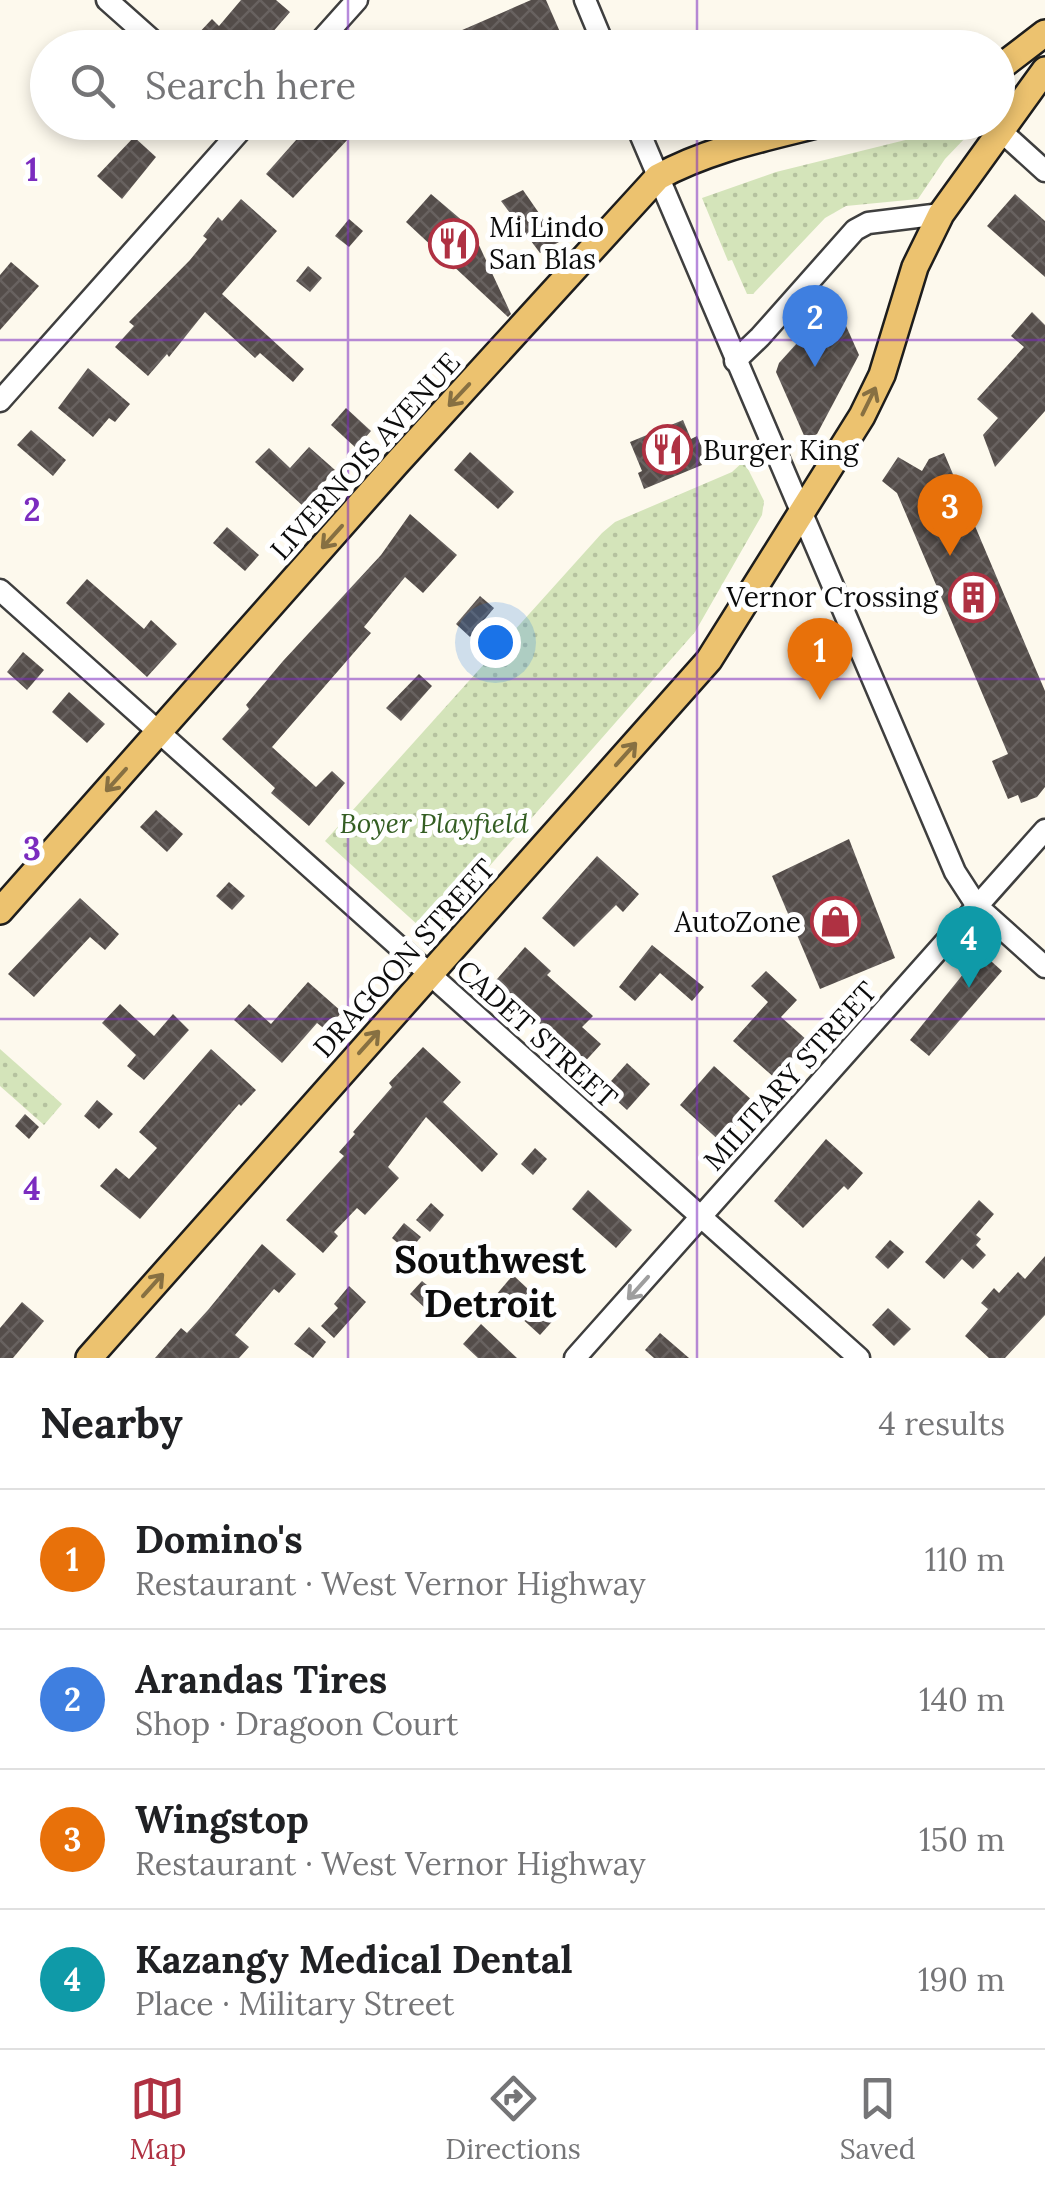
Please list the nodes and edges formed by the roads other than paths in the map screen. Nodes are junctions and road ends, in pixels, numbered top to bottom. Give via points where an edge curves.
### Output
1 (108, 0) edge
2 (357, 0) edge
3 (585, 0) edge
4 (141, 30) edge
5 (330, 30) edge
6 (597, 30) edge
7 (1045, 32) edge
8 (1015, 56) edge
9 (1045, 70) edge
10 (1015, 105) edge
11 (231, 140) edge
12 (643, 140) edge
13 (759, 140) edge
14 (988, 140) edge
15 (1010, 140) edge
16 (1045, 171) edge
17 (658, 177) junction
18 (940, 214) junction
19 (735, 361) junction
20 (0, 401) edge
21 (801, 515) junction
22 (0, 590) edge
23 (160, 731) junction
24 (1045, 830) edge
25 (977, 906) junction
26 (0, 910) edge
27 (1045, 966) edge
28 (430, 974) junction
29 (701, 1217) junction
30 (89, 1358) edge
31 (576, 1358) edge
32 (859, 1358) edge

1 - 4 street
2 - 5 street
3 - 6 street
7 - 8 main road
9 - 10 main road, DRAGOON STREET
11 - 20 street
12 - 17 street
13 - 17 main road, LIVERNOIS AVENUE
14 - 18 main road, DRAGOON STREET
15 - 16 street
17 - 19 street
17 -> 23 main road, LIVERNOIS AVENUE
18 - 19 street via 868,222 855,230
21 -> 18 main road, DRAGOON STREET via 882,375 915,267
19 - 21 street
21 - 25 street via 955,872
28 -> 21 main road, DRAGOON STREET via 709,660
22 - 23 street, CADET STREET
23 -> 26 main road, LIVERNOIS AVENUE
23 - 28 street, CADET STREET
24 - 25 street, MILITARY STREET
25 - 27 street
25 - 29 street, MILITARY STREET
28 - 29 street, CADET STREET
30 -> 28 main road, DRAGOON STREET
29 -> 31 street, MILITARY STREET
29 - 32 street, CADET STREET

